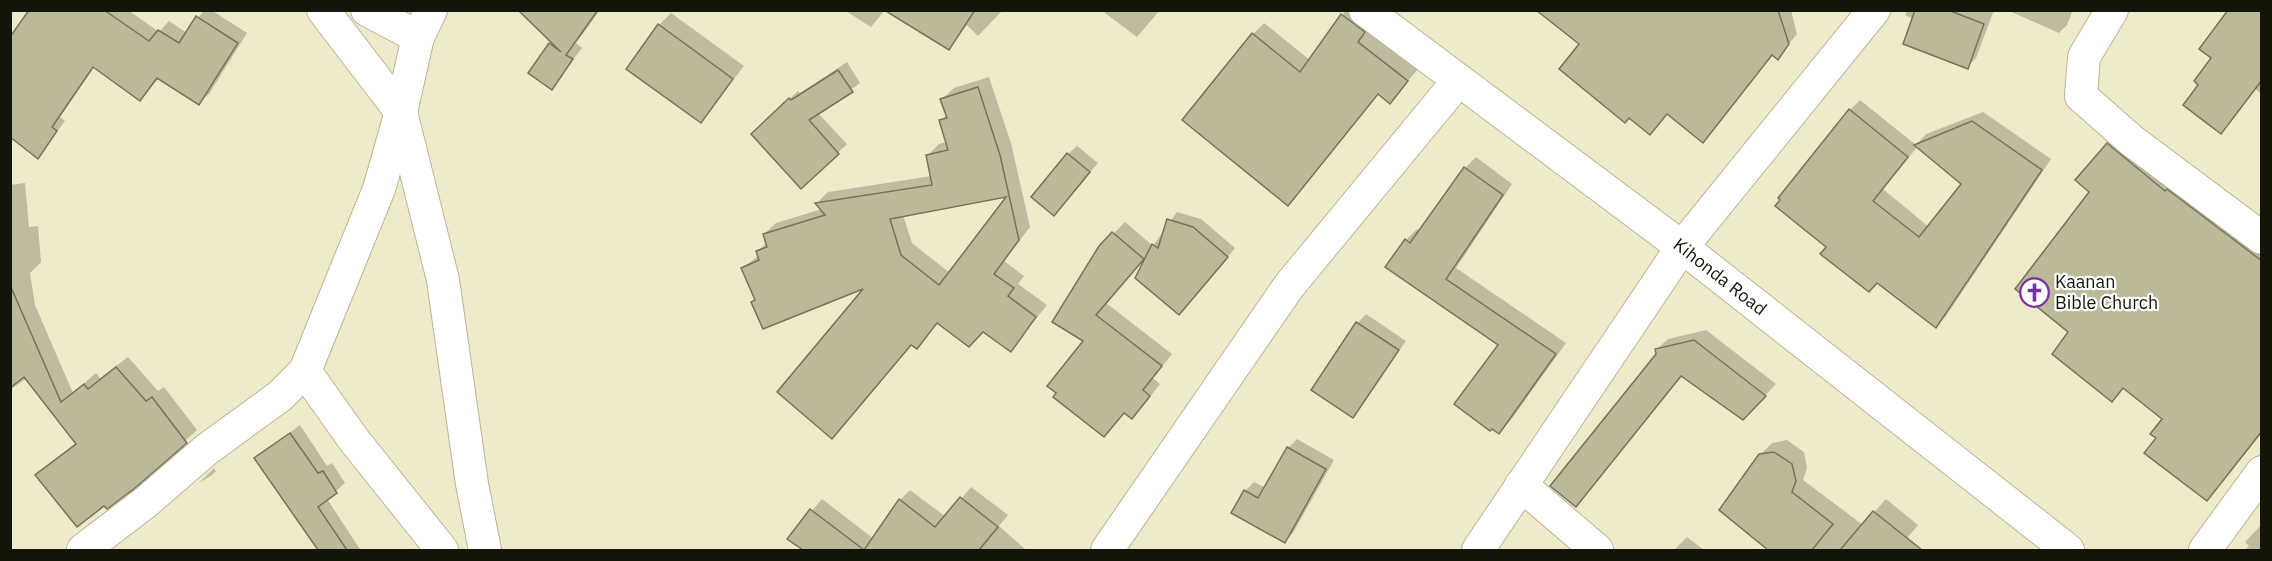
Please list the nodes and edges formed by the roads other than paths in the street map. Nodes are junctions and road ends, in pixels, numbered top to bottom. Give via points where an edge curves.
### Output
1 (323, 10) edge
2 (367, 10) edge
3 (1365, 10) edge
4 (1874, 10) edge
5 (2112, 10) edge
6 (424, 24) edge
7 (1458, 81) junction
8 (401, 112) junction
9 (2262, 238) edge
10 (1682, 247) junction
11 (304, 371) junction
12 (2262, 472) edge
13 (1521, 485) junction
14 (83, 550) edge
15 (442, 550) edge
16 (485, 550) edge
17 (1107, 550) edge
18 (1478, 550) edge
19 (1597, 550) edge
20 (2068, 550) edge
21 (2205, 550) edge

1 - 8 street
2 - 6 street
3 - 7 street, Kihonda Road
4 - 10 street
5 - 9 street via 2084,57 2081,96 2131,140
6 - 8 street
7 - 10 street, Kihonda Road
7 - 17 street via 1289,286
8 - 11 street via 379,189
8 - 16 street via 442,280
10 - 13 street
10 - 20 street, Kihonda Road
11 - 14 street via 280,396 206,450
11 - 15 street
12 - 21 street
13 - 18 street
13 - 19 street

